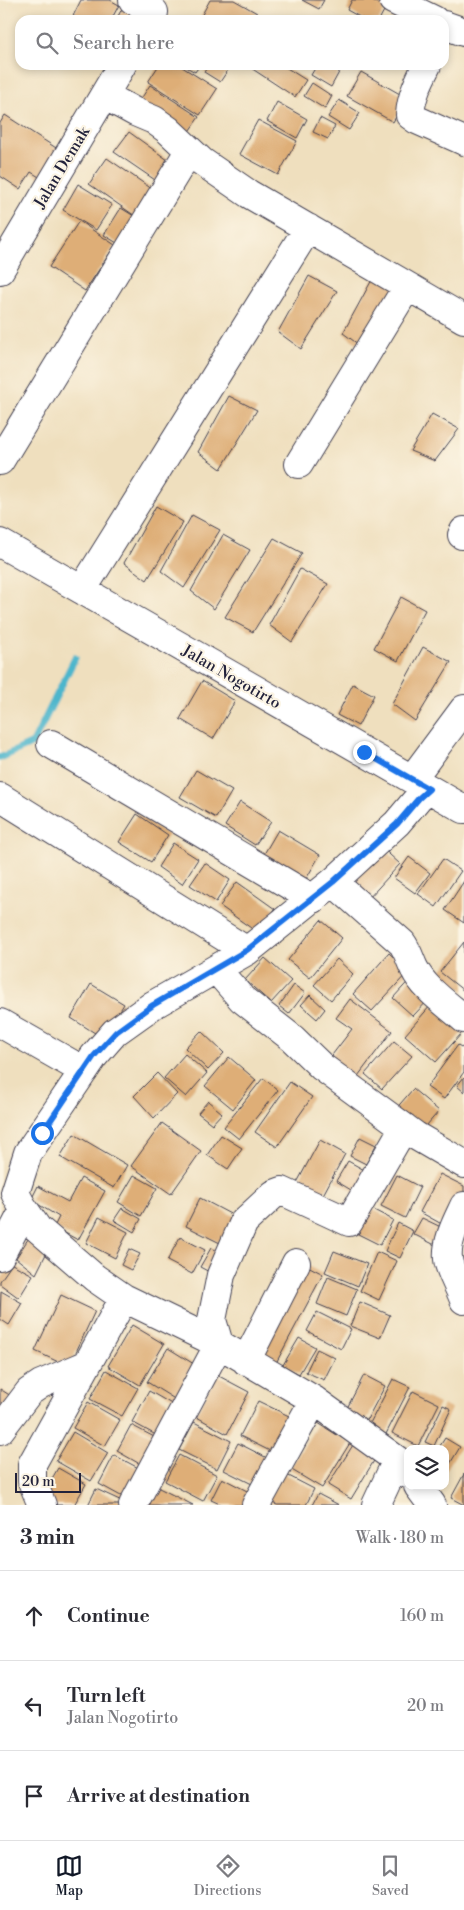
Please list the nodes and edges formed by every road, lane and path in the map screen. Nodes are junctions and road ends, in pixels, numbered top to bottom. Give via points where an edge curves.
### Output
1 (393, 0) edge
2 (424, 15) edge
3 (449, 27) edge
4 (464, 32) edge
5 (119, 70) edge
6 (424, 70) edge
7 (104, 95) junction
8 (464, 141) edge
9 (189, 151) junction
10 (308, 228) junction
11 (0, 270) edge
12 (407, 287) junction
13 (464, 319) edge
14 (0, 461) edge
15 (299, 464) dead end
16 (0, 543) edge
17 (82, 590) junction
18 (464, 708) edge
19 (51, 744) dead end
20 (420, 784) junction
21 (0, 797) edge
22 (464, 810) edge
23 (323, 890) junction
24 (247, 950) junction
25 (216, 969) junction
26 (464, 1019) edge
27 (0, 1023) edge
28 (84, 1071) junction
29 (404, 1127) junction
30 (464, 1164) edge
31 (13, 1201) edge
32 (464, 1206) edge
33 (0, 1256) edge
34 (296, 1263) dead end
35 (124, 1298) junction
36 (464, 1300) edge
37 (219, 1344) junction
38 (246, 1361) junction
39 (86, 1365) junction
40 (314, 1400) junction
41 (0, 1430) edge
42 (402, 1467) edge
43 (421, 1490) edge
44 (42, 1505) edge
45 (133, 1505) edge
46 (256, 1505) edge
47 (376, 1505) edge
48 (432, 1505) edge

1 - 2 street
3 - 4 street
5 - 7 street, Jalan Demak
6 - 8 street via 416,86 410,115
7 - 9 street via 154,120
7 - 11 street, Jalan Demak
9 - 10 street via 249,194
9 - 14 street
10 - 12 street
10 - 17 street
12 - 13 street
12 - 15 street
16 - 17 street, Jalan Nogotirto
17 - 20 street, Jalan Nogotirto
18 - 20 street
19 - 23 street
20 - 22 street, Jalan Nogotirto
20 - 23 street via 419,798 397,824
21 - 24 street
23 - 24 street
23 - 26 street via 402,943 414,968 429,988
24 - 25 street
25 - 28 street via 134,1017 116,1032
25 - 29 street via 242,999 293,1039 322,1067
27 - 28 street
28 - 31 street via 28,1153
29 - 30 street
29 - 37 street via 349,1222 282,1191 274,1194 244,1222 222,1275 212,1320
31 - 33 street
31 - 35 street via 38,1228 95,1278
32 - 36 street via 452,1233 448,1260
34 - 38 street
35 - 37 street
35 - 39 street
37 - 38 street
37 - 45 street
38 - 40 street
39 - 41 street via 30,1392
39 - 44 street via 32,1464 32,1481
40 - 42 street
40 - 46 street
42 - 47 street
43 - 48 street

